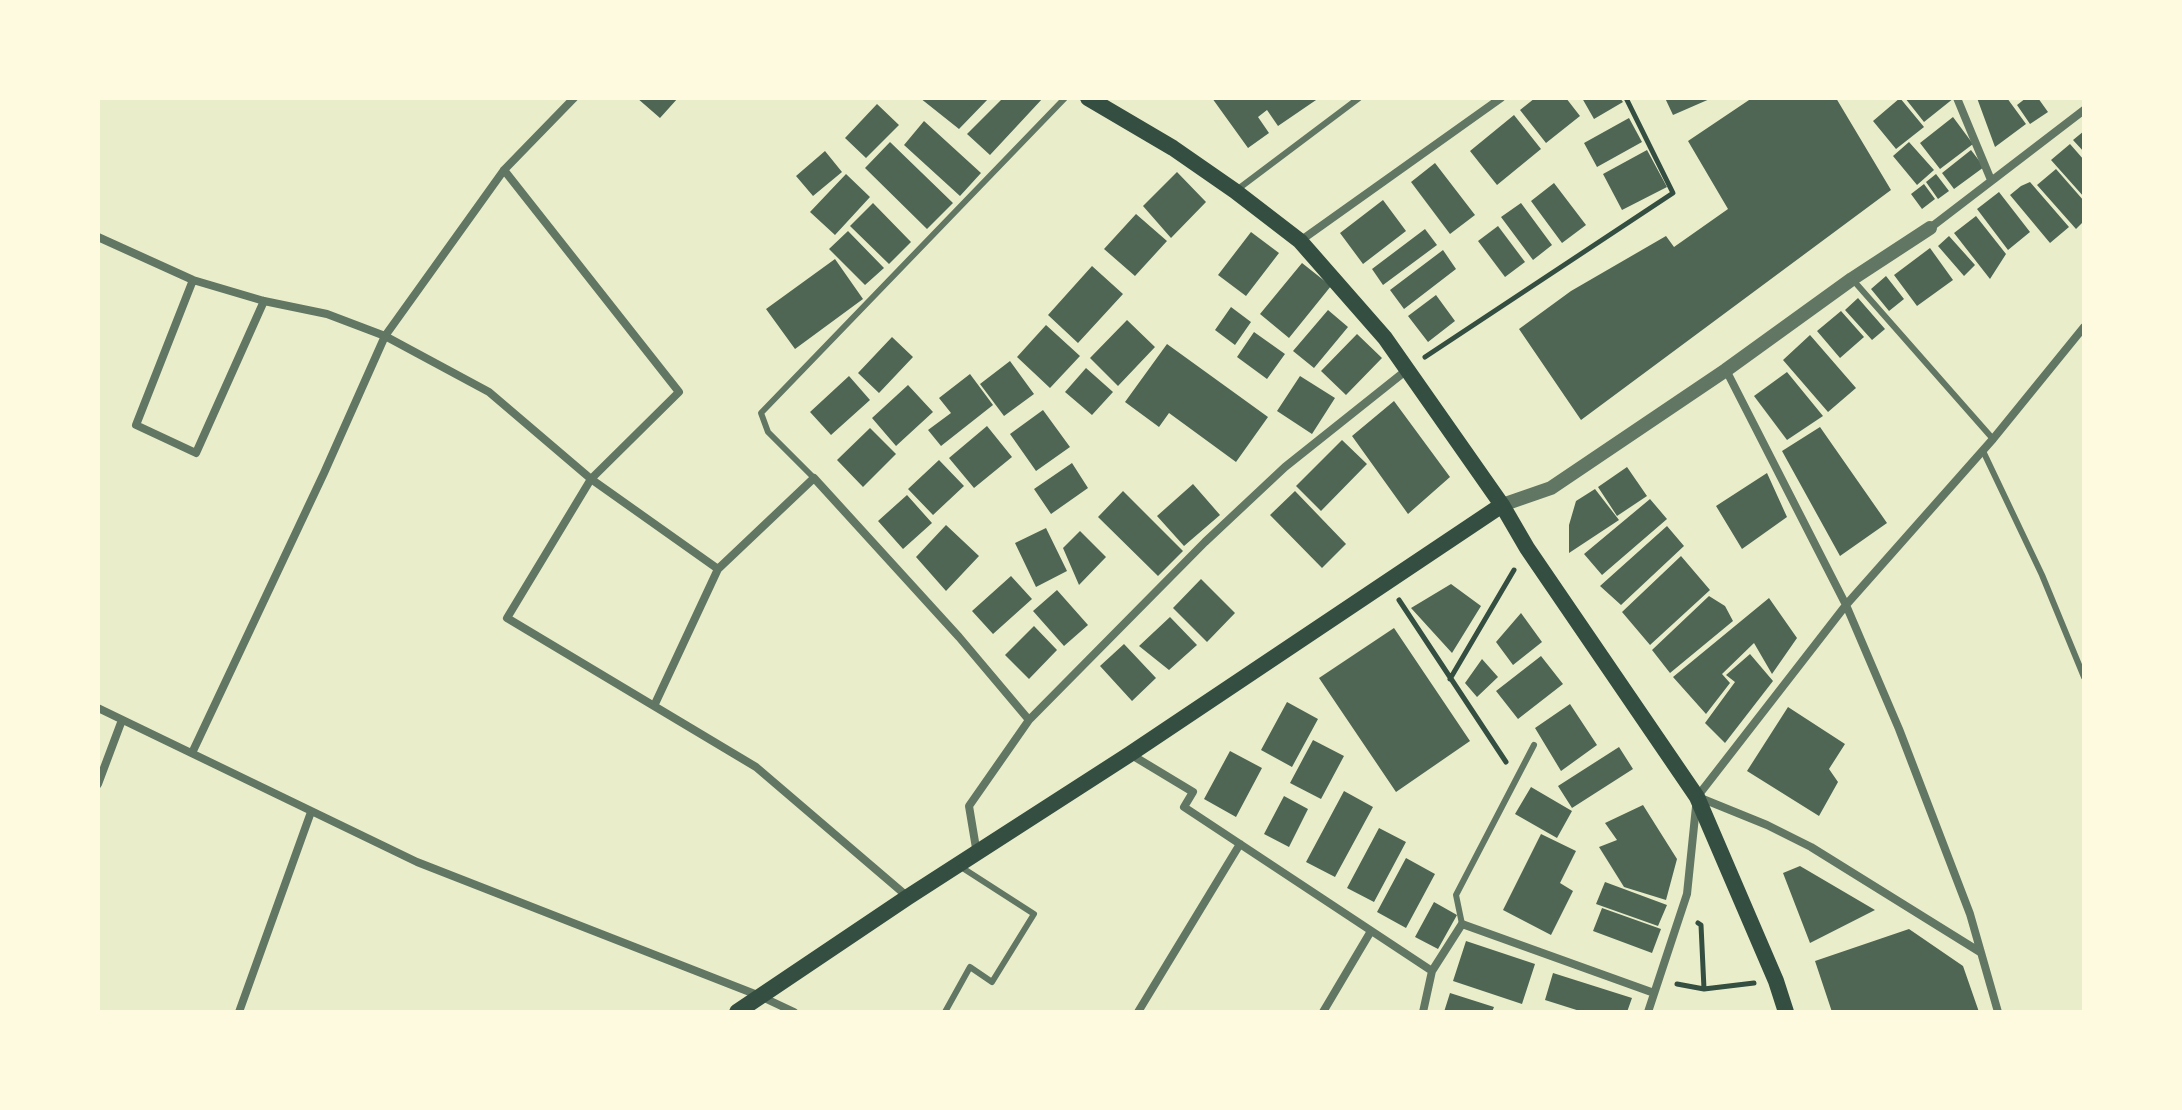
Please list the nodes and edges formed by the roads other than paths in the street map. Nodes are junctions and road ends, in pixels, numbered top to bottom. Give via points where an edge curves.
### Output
1 (574, 98) edge
2 (1065, 98) edge
3 (1088, 98) edge
4 (1359, 98) edge
5 (1501, 98) edge
6 (1957, 98) edge
7 (2084, 110) edge
8 (504, 170) junction
9 (1991, 180) junction
10 (1235, 191) junction
11 (1930, 228) joint
12 (98, 237) edge
13 (1300, 241) junction
14 (1852, 279) junction
15 (193, 280) junction
16 (264, 301) junction
17 (2084, 327) edge
18 (385, 336) junction
19 (1408, 368) junction
20 (1726, 370) junction
21 (1993, 439) junction
22 (1983, 451) junction
23 (814, 478) junction
24 (591, 479) junction
25 (1502, 505) junction
26 (718, 569) junction
27 (1846, 605) junction
28 (2084, 677) edge
29 (654, 706) junction
30 (98, 708) edge
31 (122, 720) junction
32 (1029, 720) junction
33 (1534, 745) dead end
34 (192, 753) junction
35 (1130, 754) junction
36 (98, 784) edge
37 (1697, 797) junction
38 (311, 812) junction
39 (1240, 844) junction
40 (977, 855) junction
41 (959, 866) junction
42 (908, 897) junction
43 (1462, 924) junction
44 (1371, 931) junction
45 (1980, 952) junction
46 (1432, 971) junction
47 (1654, 993) junction
48 (760, 996) junction
49 (239, 1012) edge
50 (737, 1012) edge
51 (794, 1012) edge
52 (945, 1012) edge
53 (1138, 1012) edge
54 (1323, 1012) edge
55 (1423, 1012) edge
56 (1648, 1012) edge
57 (1786, 1012) edge
58 (1998, 1012) edge

1 - 8 street
2 - 23 lane via 761,413 768,432
3 - 10 main road
4 - 10 lane
5 - 13 street
6 - 9 street
7 - 9 street
8 - 18 street
8 - 24 street via 679,392
9 - 11 street
10 - 13 main road
11 - 14 street
12 - 15 street
13 - 19 main road
14 - 20 street
14 - 21 lane
15 - 16 street
15 - 16 street via 136,425 196,453
16 - 18 street via 327,314
17 - 21 street
18 - 24 street via 489,392
18 - 34 street
19 - 25 main road
19 - 32 street via 1285,467
20 - 25 street via 1551,488
20 - 27 street
21 - 22 street
22 - 27 street
22 - 28 lane
23 - 26 street
23 - 32 street
24 - 26 street
24 - 29 street via 507,618
25 - 35 main road
25 - 37 main road
26 - 29 street
27 - 37 street
27 - 45 street via 1926,800
29 - 42 street via 756,767
30 - 31 street
31 - 34 street
31 - 36 street
32 - 40 street via 969,806
33 - 43 lane via 1456,895
34 - 38 street
35 - 39 street via 1193,792 1184,807
35 - 40 main road
37 - 45 street via 1811,847
37 - 47 street via 1687,894
37 - 57 main road
38 - 48 street via 417,862
38 - 49 street
39 - 44 street
39 - 53 street
40 - 41 main road
41 - 42 main road
41 - 52 lane via 1034,914 992,982 970,967
42 - 48 main road
43 - 46 street
43 - 47 street
44 - 46 street
44 - 54 street
45 - 58 street
46 - 55 street
47 - 56 street
48 - 50 main road
48 - 51 street

